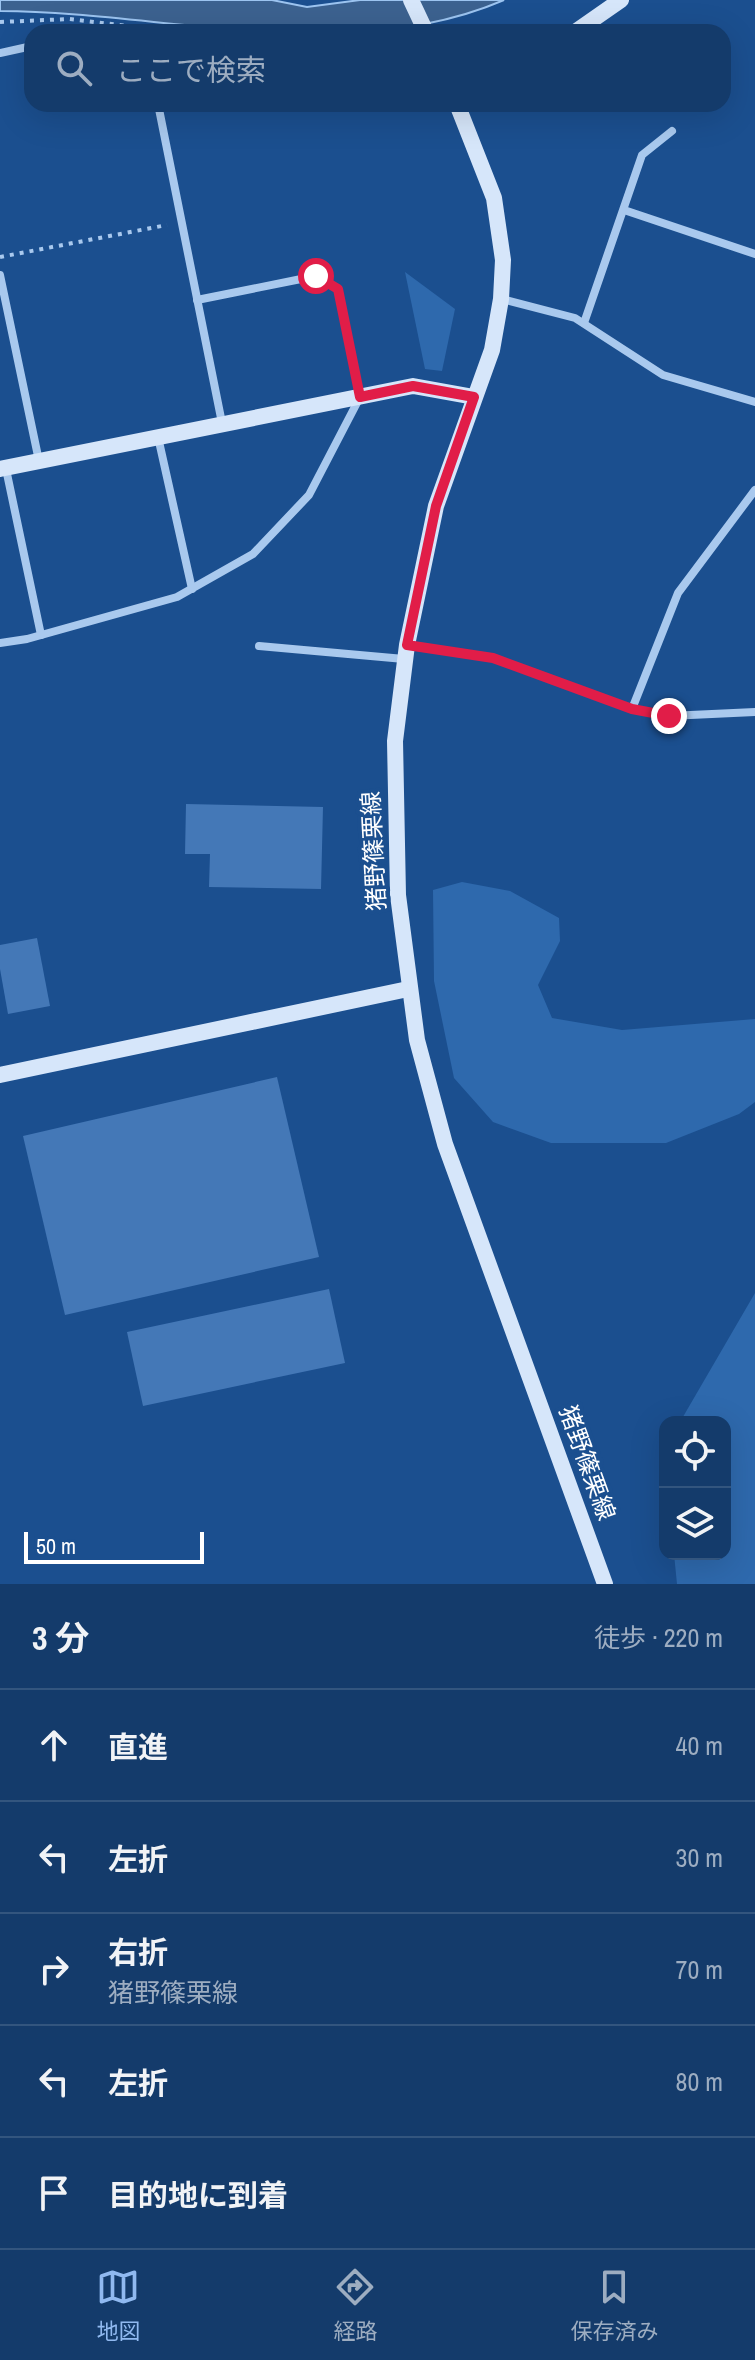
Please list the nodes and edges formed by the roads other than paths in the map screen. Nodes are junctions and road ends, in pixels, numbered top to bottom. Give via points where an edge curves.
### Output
1 (411, 0) edge
2 (621, 0) edge
3 (422, 24) edge
4 (586, 24) edge
5 (24, 48) edge
6 (0, 53) edge
7 (160, 112) edge
8 (460, 112) edge
9 (672, 131) dead end
10 (624, 210) junction
11 (755, 254) edge
12 (0, 275) edge
13 (501, 299) junction
14 (197, 300) junction
15 (584, 323) junction
16 (360, 397) junction
17 (474, 397) junction
18 (755, 402) edge
19 (222, 423) junction
20 (158, 436) junction
21 (39, 461) junction
22 (3, 468) edge
23 (755, 490) edge
24 (192, 589) junction
25 (41, 635) junction
26 (0, 643) edge
27 (259, 646) dead end
28 (406, 652) junction
29 (632, 709) junction
30 (755, 712) edge
31 (408, 989) junction
32 (0, 1075) edge
33 (605, 1584) edge

1 - 3 main road
2 - 4 main road
5 - 6 street
7 - 14 street
8 - 13 main road, 猪野篠栗線 via 494,198 503,260
9 - 10 street via 642,155
10 - 11 street
10 - 15 street
12 - 21 street
13 - 15 street
13 - 17 main road, 猪野篠栗線 via 492,350
14 - 16 street via 316,276 338,289
14 - 19 street
15 - 18 street via 663,375
16 - 17 main road via 413,386
16 - 19 main road
16 - 24 street via 309,495 253,554
17 - 28 main road, 猪野篠栗線 via 436,506
19 - 20 main road
20 - 21 main road
20 - 24 street
21 - 22 main road
22 - 25 street
23 - 29 street via 678,593
24 - 25 street
25 - 26 street
27 - 28 street
28 - 29 street via 493,658
28 - 31 main road, 猪野篠栗線 via 395,741 394,812
29 - 30 street via 669,716
31 - 32 main road
31 - 33 main road, 猪野篠栗線 via 445,1144

